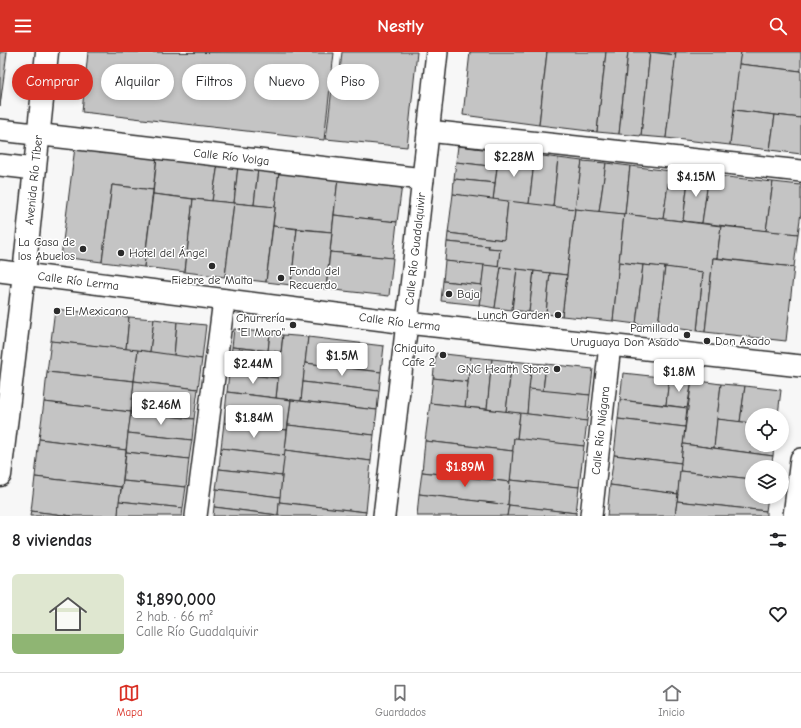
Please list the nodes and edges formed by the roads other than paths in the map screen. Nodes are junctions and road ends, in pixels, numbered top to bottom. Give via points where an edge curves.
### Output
1 (47, 52) edge
2 (437, 52) edge
3 (0, 130) edge
4 (428, 131) junction
5 (39, 134) junction
6 (0, 165) edge
7 (35, 169) junction
8 (801, 171) edge
9 (423, 180) junction
10 (0, 271) edge
11 (24, 274) junction
12 (224, 300) junction
13 (407, 324) junction
14 (610, 345) junction
15 (801, 366) edge
16 (801, 459) edge
17 (0, 475) edge
18 (196, 516) edge
19 (384, 516) edge
20 (591, 516) edge
21 (794, 516) edge

1 - 5 main road, Avenida Río Tíber
2 - 4 street, Calle Río Guadalquivir
3 - 5 street, Calle Río Volga
4 - 8 street
4 - 9 street, Calle Río Guadalquivir
5 - 7 main road, Avenida Río Tíber
5 - 9 street, Calle Río Volga
6 - 7 street
7 - 11 main road, Avenida Río Tíber
9 - 13 street, Calle Río Guadalquivir
10 - 11 street, Calle Río Lerma
11 - 12 street, Calle Río Lerma
11 - 17 main road, Avenida Río Tíber
12 - 13 street, Calle Río Lerma
12 - 18 street
13 - 14 street, Calle Río Lerma
13 - 19 street, Calle Río Guadalquivir
14 - 15 street, Calle Río Lerma
14 - 20 street, Calle Río Niágara
16 - 21 street

